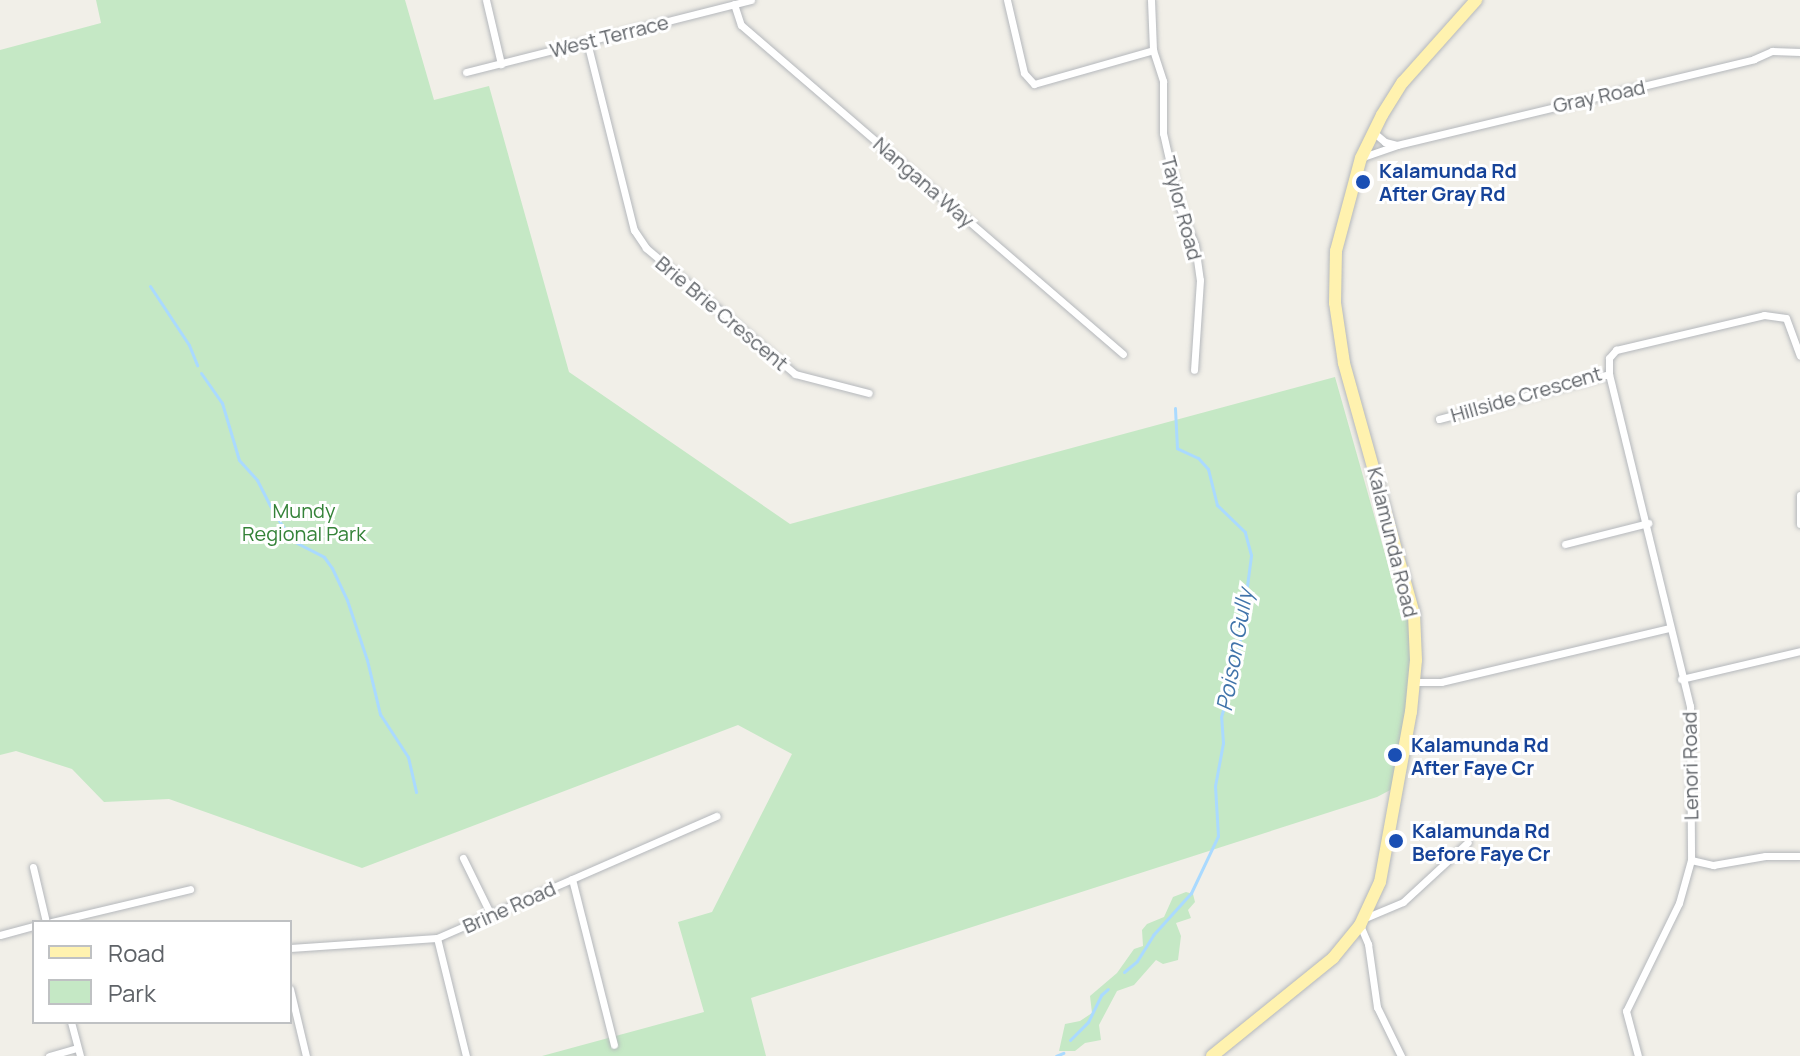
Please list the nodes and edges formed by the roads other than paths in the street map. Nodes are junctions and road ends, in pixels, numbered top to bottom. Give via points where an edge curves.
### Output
1 (486, 0) edge
2 (751, 0) edge
3 (1007, 0) edge
4 (1151, 0) edge
5 (1476, 0) edge
6 (734, 4) junction
7 (587, 42) junction
8 (1153, 50) junction
9 (1800, 52) edge
10 (501, 64) junction
11 (466, 72) dead end
12 (1373, 132) junction
13 (1397, 145) junction
14 (1361, 158) junction
15 (1123, 354) dead end
16 (1800, 356) edge
17 (1194, 370) dead end
18 (1609, 374) junction
19 (869, 393) dead end
20 (1439, 419) dead end
21 (1800, 495) edge
22 (1648, 523) junction
23 (1800, 524) edge
24 (1565, 544) dead end
25 (1669, 628) junction
26 (1800, 651) edge
27 (1681, 679) junction
28 (1414, 682) junction
29 (716, 816) dead end
30 (1468, 842) dead end
31 (1800, 856) edge
32 (463, 858) dead end
33 (1691, 860) junction
34 (33, 867) dead end
35 (572, 879) junction
36 (190, 889) dead end
37 (491, 915) junction
38 (48, 920) edge
39 (58, 920) edge
40 (1362, 922) junction
41 (32, 927) edge
42 (0, 935) edge
43 (437, 938) junction
44 (292, 948) edge
45 (292, 997) edge
46 (71, 1024) edge
47 (614, 1045) dead end
48 (78, 1052) edge
49 (49, 1056) edge
50 (306, 1056) edge
51 (466, 1056) edge
52 (1212, 1056) edge
53 (1401, 1056) edge
54 (1638, 1056) edge

1 - 10 street
2 - 6 street, West Terrace
3 - 8 street via 1024,73 1034,84
4 - 8 street, Taylor Road
5 - 12 main road, Kalamunda Road via 1403,82
6 - 7 street, West Terrace
6 - 15 street, Nangana Way via 741,25
7 - 10 street, West Terrace
7 - 19 street, Brie Brie Crescent via 634,230 646,248 795,374
8 - 17 street, Taylor Road via 1162,69 1163,133 1200,280
9 - 13 street, Gray Road via 1772,51
10 - 11 street, West Terrace
12 - 13 street
12 - 14 main road, Kalamunda Road
13 - 14 street, Gray Road
14 - 28 main road, Kalamunda Road via 1336,251 1336,319 1408,585 1414,614
16 - 18 street, Hillside Crescent via 1786,318 1764,315 1616,350 1609,358
18 - 20 street, Hillside Crescent
18 - 22 street, Lenori Road
21 - 23 street
22 - 24 street
22 - 25 street, Lenori Road
25 - 27 street, Lenori Road
25 - 28 street via 1441,682
26 - 27 street
27 - 33 street, Lenori Road via 1690,706
28 - 40 main road, Kalamunda Road via 1380,882
29 - 35 street, Brine Road
30 - 40 street via 1403,902
31 - 33 street via 1713,865
32 - 37 street
33 - 54 street, Lenori Road via 1679,903 1626,1011
34 - 38 street
35 - 37 street, Brine Road
35 - 47 street
36 - 39 street
37 - 43 street, Brine Road
40 - 52 main road, Kalamunda Road via 1333,958
40 - 53 street via 1377,1007
41 - 42 street
43 - 44 street, Brine Road
43 - 51 street
45 - 50 street
46 - 48 street
48 - 49 street

